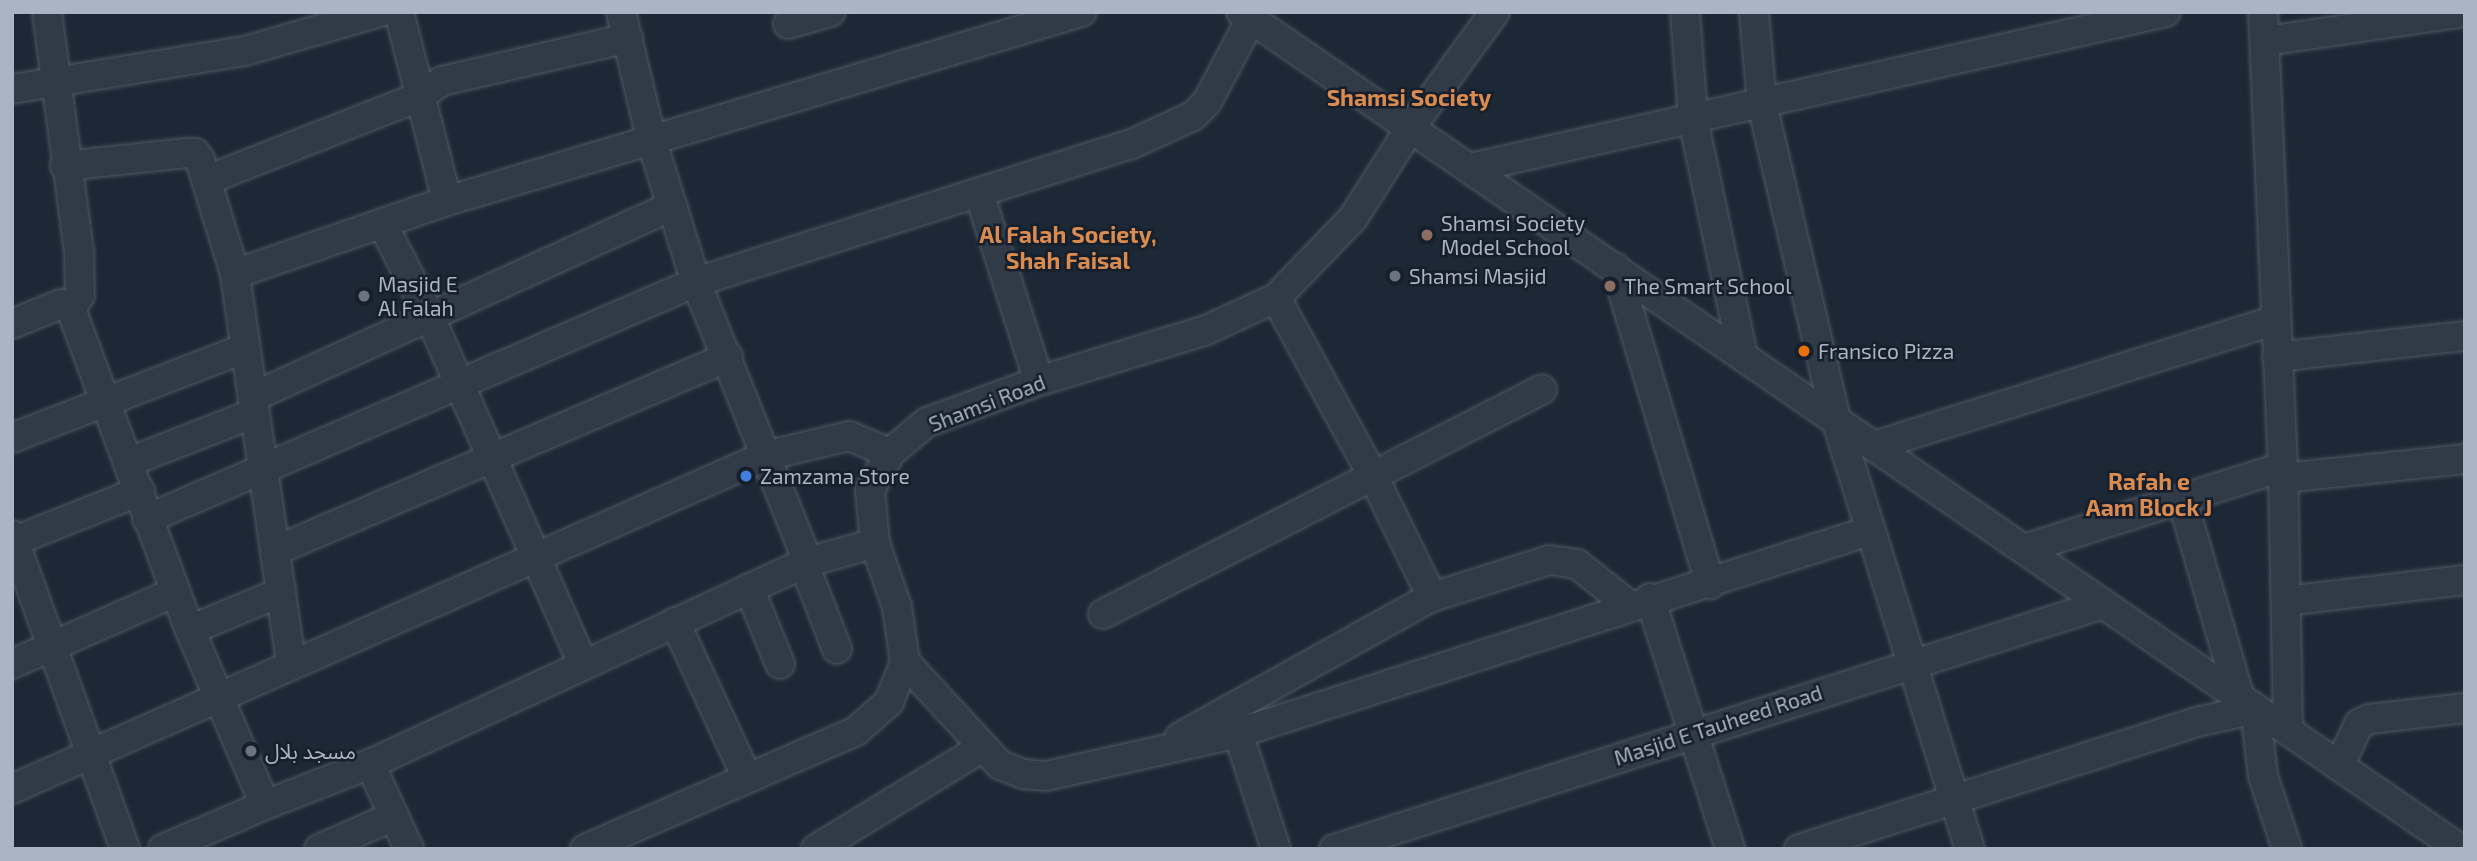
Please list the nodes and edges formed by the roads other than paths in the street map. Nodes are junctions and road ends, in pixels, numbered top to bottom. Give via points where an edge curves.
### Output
1 (47, 12) edge
2 (380, 12) edge
3 (399, 12) edge
4 (830, 12) edge
5 (1081, 12) edge
6 (1495, 12) edge
7 (1685, 12) edge
8 (2166, 12) edge
9 (2263, 12) edge
10 (2464, 12) edge
11 (1758, 13) edge
12 (2426, 15) edge
13 (1246, 16) edge
14 (788, 24) dead end
15 (624, 25) edge
16 (2266, 41) junction
17 (58, 82) junction
18 (12, 89) edge
19 (421, 96) junction
20 (1762, 104) junction
21 (1693, 119) junction
22 (1411, 127) junction
23 (652, 142) junction
24 (65, 166) junction
25 (1471, 168) junction
26 (207, 180) junction
27 (979, 193) junction
28 (447, 201) junction
29 (673, 206) junction
30 (382, 223) junction
31 (1616, 268) junction
32 (235, 274) junction
33 (696, 282) junction
34 (1276, 298) junction
35 (71, 310) junction
36 (429, 315) junction
37 (2275, 320) junction
38 (12, 324) edge
39 (2465, 336) edge
40 (245, 348) junction
41 (1743, 356) junction
42 (728, 357) junction
43 (2277, 357) junction
44 (1039, 381) junction
45 (460, 386) junction
46 (1542, 389) dead end
47 (107, 402) junction
48 (254, 405) junction
49 (1836, 419) junction
50 (12, 438) edge
51 (1874, 446) junction
52 (890, 453) junction
53 (765, 456) junction
54 (492, 457) junction
55 (2465, 459) edge
56 (129, 463) junction
57 (263, 472) junction
58 (2284, 472) junction
59 (1373, 476) junction
60 (140, 491) junction
61 (2182, 499) junction
62 (147, 519) junction
63 (1869, 531) junction
64 (13, 540) edge
65 (874, 543) junction
66 (2024, 549) junction
67 (275, 551) junction
68 (536, 554) junction
69 (806, 563) junction
70 (2465, 580) edge
71 (1710, 584) junction
72 (749, 589) junction
73 (176, 592) junction
74 (281, 592) junction
75 (1432, 597) junction
76 (2286, 601) junction
77 (1640, 602) junction
78 (2103, 604) junction
79 (1103, 614) dead end
80 (675, 622) junction
81 (190, 630) junction
82 (50, 648) junction
83 (837, 649) dead end
84 (905, 662) junction
85 (12, 664) edge
86 (291, 664) junction
87 (583, 664) junction
88 (780, 664) dead end
89 (1910, 664) junction
90 (216, 695) junction
91 (2248, 704) junction
92 (2465, 708) edge
93 (2288, 731) junction
94 (1238, 733) junction
95 (1694, 733) junction
96 (983, 747) junction
97 (1154, 752) junction
98 (89, 753) junction
99 (370, 764) junction
100 (2339, 766) junction
101 (747, 778) junction
102 (12, 789) edge
103 (1954, 799) junction
104 (265, 805) junction
105 (394, 816) junction
106 (597, 846) edge
107 (2280, 847) edge
108 (125, 849) edge
109 (163, 849) edge
110 (319, 849) edge
111 (409, 849) edge
112 (816, 849) edge
113 (1276, 849) edge
114 (1334, 849) edge
115 (1730, 849) edge
116 (1799, 849) edge
117 (1970, 849) edge
118 (2460, 849) edge

1 - 17 street
2 - 17 street via 245,51
3 - 19 street
4 - 14 street
5 - 23 street
6 - 22 street, Shamsi Road
7 - 21 street
8 - 20 street
9 - 16 street
10 - 12 street
11 - 20 street
12 - 16 street
13 - 22 street
13 - 27 street via 1207,102 1193,116 1132,144
15 - 19 street via 442,82
15 - 23 street
16 - 37 street
17 - 18 street
17 - 24 street
19 - 26 street
19 - 28 street
20 - 21 street
20 - 49 street
21 - 25 street
21 - 41 street
22 - 25 street
22 - 34 street, Shamsi Road via 1353,218
23 - 28 street
23 - 29 street
24 - 26 street via 195,153
24 - 35 street via 79,251 80,295
25 - 31 street
26 - 32 street
27 - 33 street
27 - 44 street
28 - 30 street
29 - 33 street
29 - 36 street
30 - 32 street
30 - 36 street
31 - 41 street
31 - 71 street
32 - 40 street
33 - 42 street
33 - 45 street
34 - 44 street, Shamsi Road via 1204,331
34 - 59 street
35 - 38 street via 61,304
35 - 47 street
36 - 45 street
36 - 48 street
37 - 43 street
37 - 51 street
39 - 43 street
40 - 47 street
40 - 48 street
41 - 49 street
42 - 53 street
42 - 54 street
43 - 58 street
44 - 52 street, Shamsi Road via 927,422
45 - 54 street
45 - 57 street
46 - 59 street
47 - 50 street
47 - 56 street
48 - 56 street
48 - 57 street
49 - 51 street
49 - 63 street
51 - 66 street
52 - 53 street via 849,436
52 - 65 street, Shamsi Road via 870,490
53 - 68 street
53 - 69 street
54 - 67 street
54 - 68 street
55 - 58 street
56 - 60 street
57 - 62 street
57 - 67 street
58 - 61 street
58 - 76 street
59 - 75 street
59 - 79 street
60 - 62 street
60 - 64 street
61 - 66 street
61 - 91 street
62 - 73 street
63 - 71 street
63 - 89 street
64 - 82 street
65 - 69 street
65 - 84 street, Shamsi Road via 897,607
66 - 78 street
67 - 74 street
68 - 86 street
68 - 87 street
69 - 72 street
69 - 83 street
70 - 76 street
71 - 77 street
72 - 80 street
72 - 88 street
73 - 81 street
73 - 82 street
74 - 81 street
74 - 86 street
75 - 77 street via 1549,560 1566,559
75 - 97 street
76 - 93 street
77 - 94 street
77 - 95 street
78 - 89 street, Masjid E Tauheed Road
78 - 91 street
80 - 87 street
80 - 101 street
81 - 90 street
82 - 85 street
82 - 98 street
84 - 96 street
84 - 101 street via 889,702 856,731
86 - 90 street
87 - 99 street
89 - 95 street, Masjid E Tauheed Road
89 - 103 street
90 - 98 street
90 - 104 street
91 - 93 street
91 - 103 street
91 - 107 street
92 - 100 street via 2369,719 2359,724
93 - 100 street
94 - 97 street
94 - 113 street
95 - 114 street, Masjid E Tauheed Road
95 - 115 street
96 - 97 street via 1000,765 1046,776
96 - 112 street
98 - 102 street
98 - 108 street
99 - 104 street
99 - 105 street
100 - 118 street
101 - 106 street
103 - 116 street
103 - 117 street
104 - 109 street
105 - 110 street
105 - 111 street

